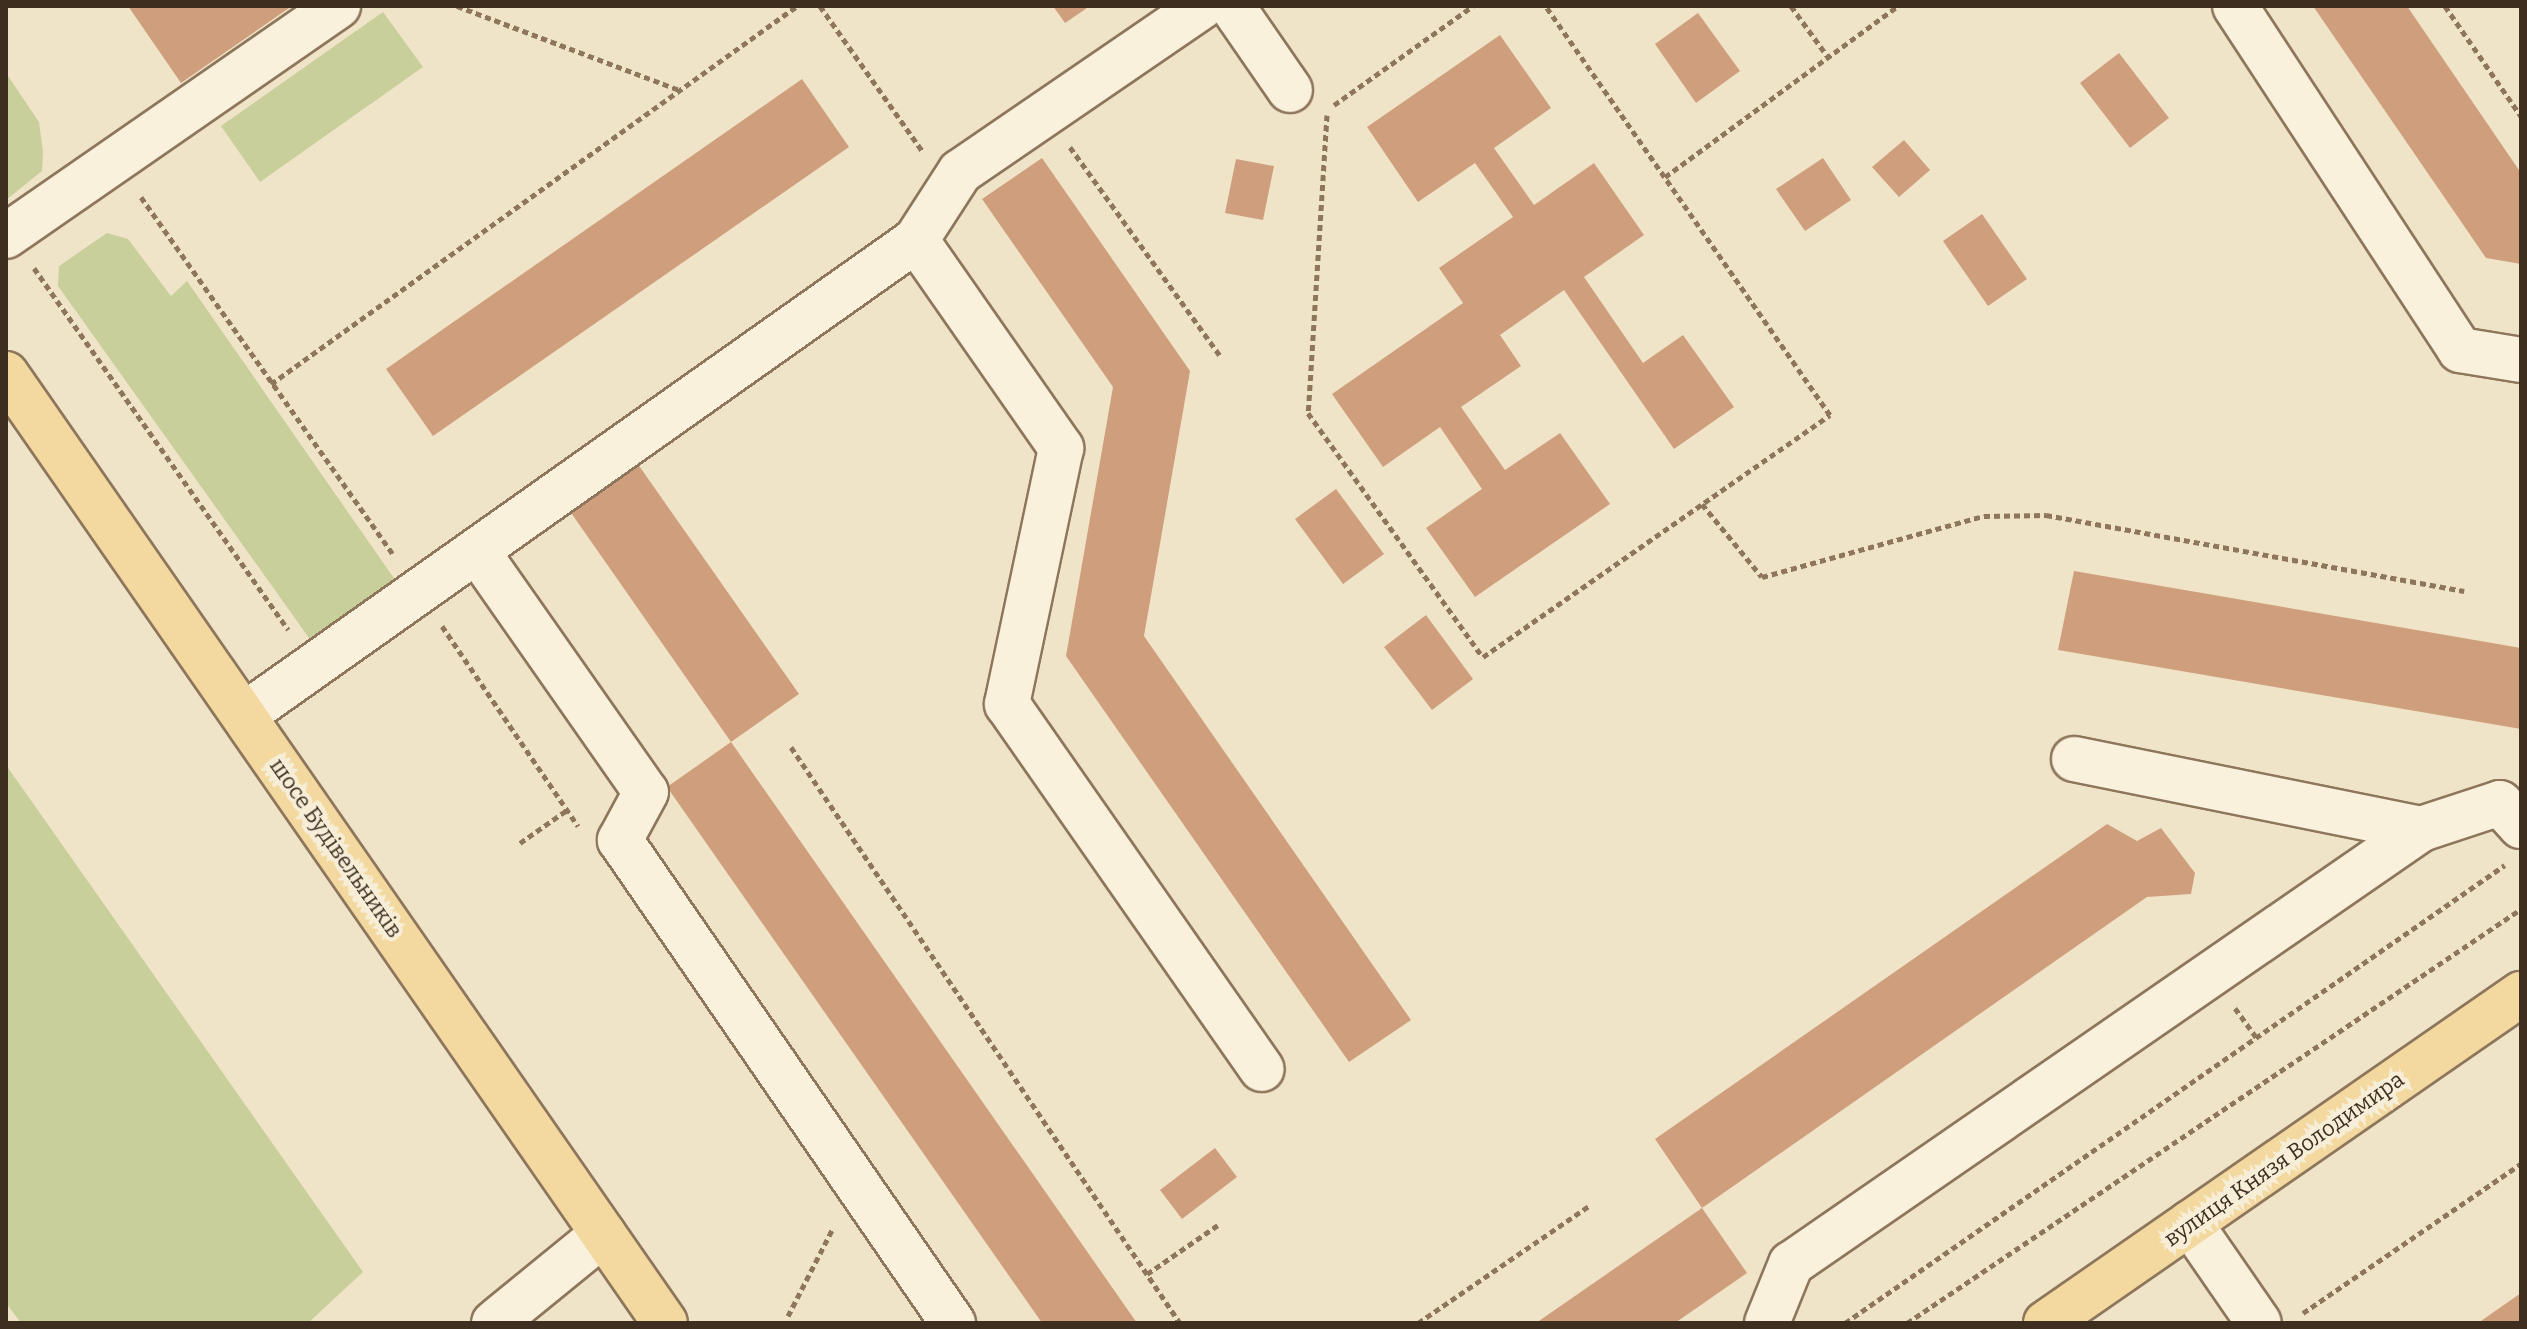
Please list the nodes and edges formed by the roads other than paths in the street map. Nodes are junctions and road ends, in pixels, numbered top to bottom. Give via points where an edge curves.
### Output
1 (338, 6) edge
2 (1202, 6) edge
3 (1232, 6) edge
4 (2235, 6) edge
5 (1153, 20) edge
6 (1290, 90) dead end
7 (8, 234) edge
8 (916, 240) junction
9 (2521, 360) edge
10 (6, 374) edge
11 (477, 551) junction
12 (244, 715) junction
13 (2074, 759) dead end
14 (2513, 820) edge
15 (2421, 829) junction
16 (2521, 994) edge
17 (1262, 1069) dead end
18 (2190, 1223) junction
19 (603, 1234) junction
20 (494, 1323) edge
21 (665, 1323) edge
22 (953, 1323) edge
23 (1767, 1323) edge
24 (2046, 1323) edge
25 (2259, 1323) edge

1 - 7 lane
2 - 5 lane
3 - 6 lane
4 - 9 lane via 2460,350
5 - 8 lane via 1045,113 960,172
8 - 11 lane
8 - 17 lane via 1061,448 1007,704
10 - 12 main road, шосе Будівельників
11 - 12 lane
11 - 22 lane via 646,792 620,840
12 - 19 main road, шосе Будівельників
13 - 15 lane
14 - 15 lane
15 - 23 lane via 1791,1264
16 - 18 main road, вулиця Князя Володимира
18 - 24 main road, вулиця Князя Володимира
18 - 25 lane
19 - 20 lane
19 - 21 main road, шосе Будівельників

